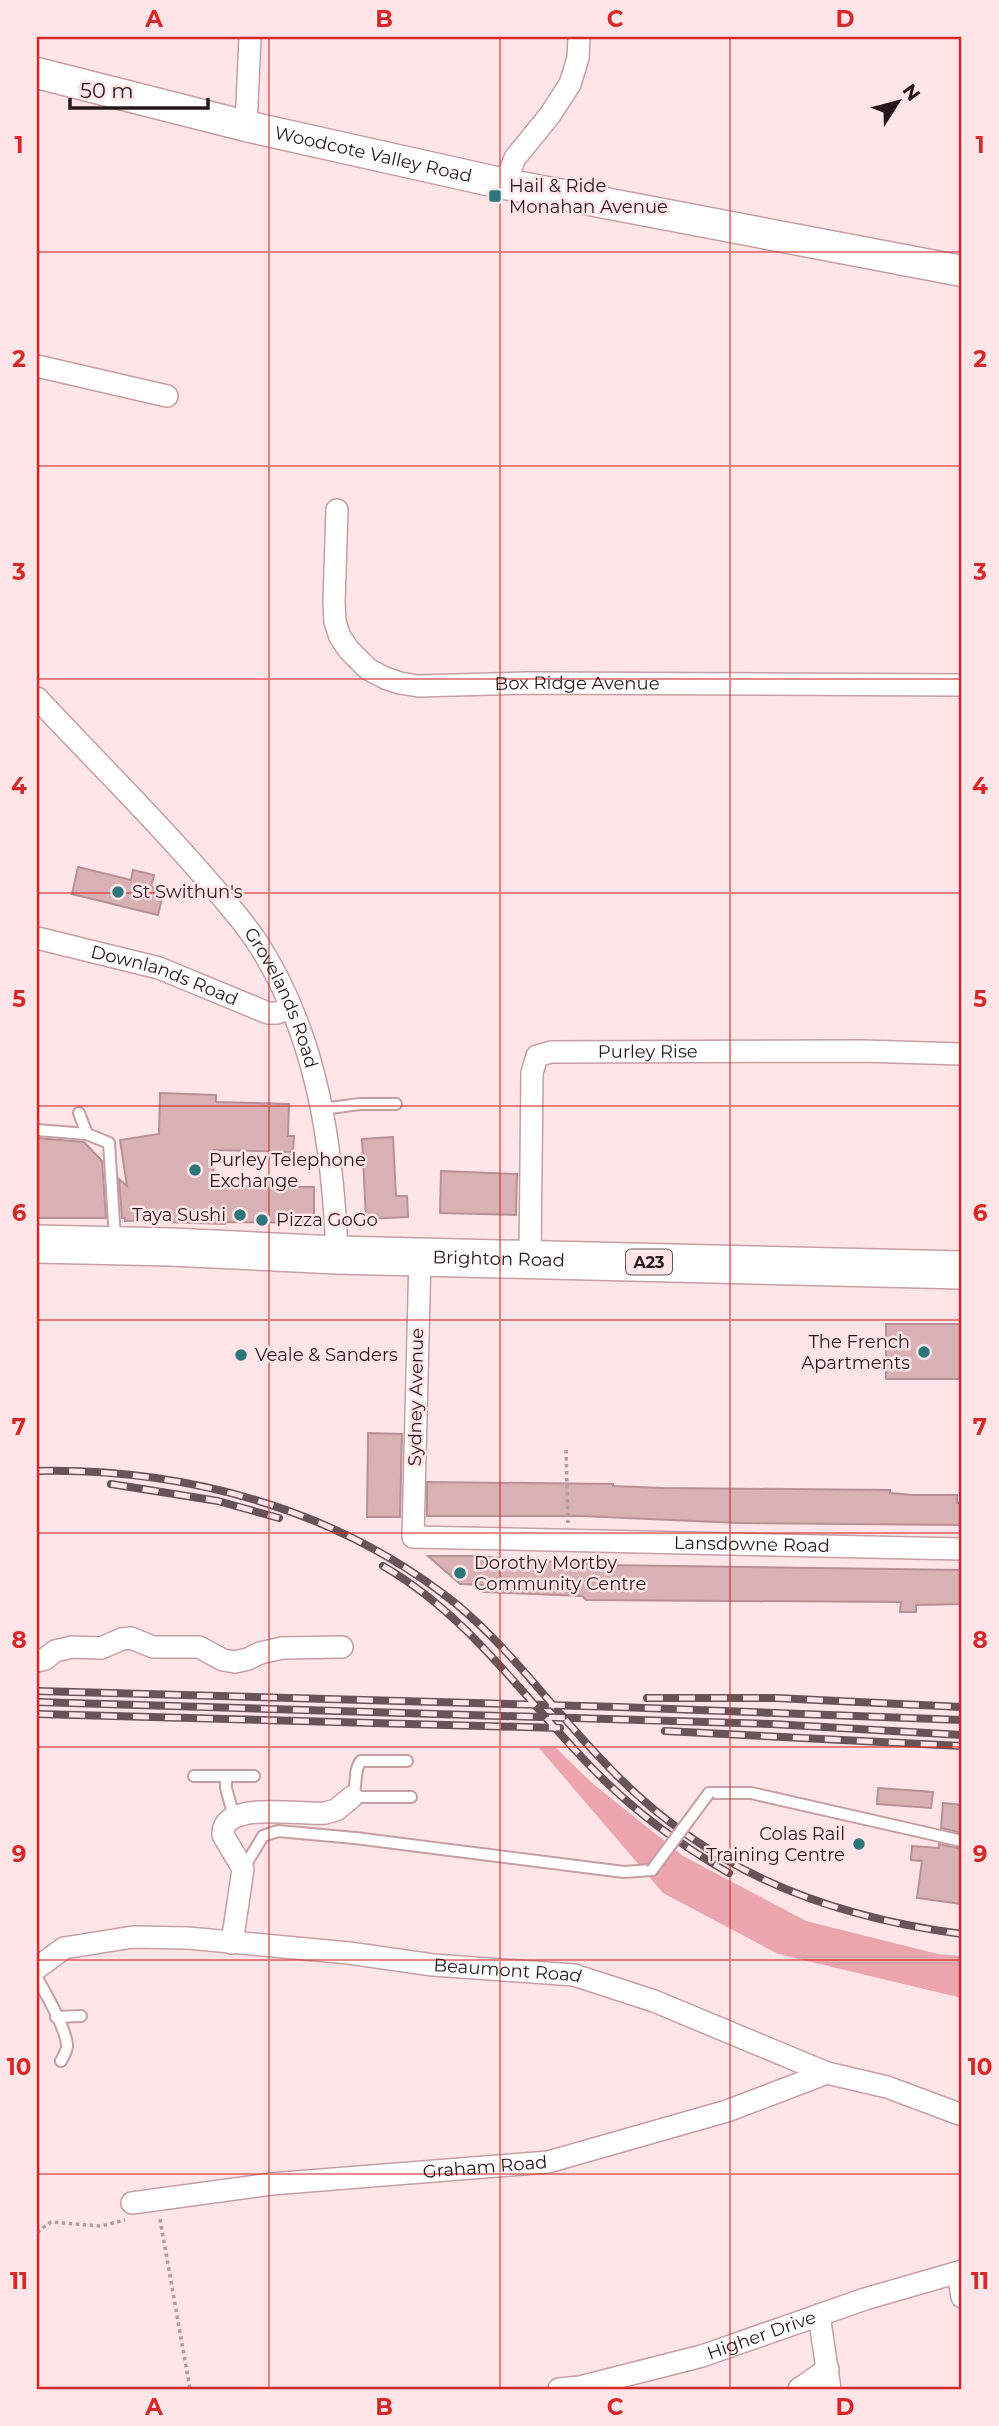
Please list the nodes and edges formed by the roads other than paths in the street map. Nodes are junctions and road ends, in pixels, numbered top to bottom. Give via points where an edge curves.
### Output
1 (250, 37) edge
2 (579, 37) edge
3 (37, 73) edge
4 (246, 126) junction
5 (505, 184) junction
6 (962, 271) edge
7 (37, 366) edge
8 (167, 396) dead end
9 (337, 510) dead end
10 (962, 685) edge
11 (37, 698) edge
12 (46, 717) edge
13 (37, 938) edge
14 (290, 1008) junction
15 (962, 1054) edge
16 (396, 1104) dead end
17 (322, 1109) junction
18 (79, 1113) dead end
19 (37, 1130) edge
20 (87, 1133) junction
21 (37, 1244) edge
22 (116, 1245) junction
23 (337, 1255) junction
24 (420, 1256) junction
25 (530, 1259) junction
26 (962, 1270) edge
27 (413, 1537) joint
28 (962, 1549) edge
29 (342, 1647) dead end
30 (37, 1661) edge
31 (407, 1761) dead end
32 (194, 1776) dead end
33 (254, 1776) dead end
34 (226, 1778) junction
35 (352, 1797) junction
36 (411, 1797) dead end
37 (234, 1817) junction
38 (962, 1841) edge
39 (243, 1869) junction
40 (232, 1942) junction
41 (37, 1968) edge
42 (37, 1978) edge
43 (81, 2015) dead end
44 (56, 2017) junction
45 (61, 2061) dead end
46 (827, 2073) junction
47 (962, 2115) edge
48 (131, 2203) road end
49 (960, 2272) edge
50 (962, 2297) edge
51 (819, 2315) junction
52 (829, 2379) edge
53 (559, 2389) edge
54 (799, 2389) edge

1 - 4 street
2 - 5 street via 570,84 515,158
3 - 4 street, Woodcote Valley Road
4 - 5 street, Woodcote Valley Road
5 - 6 street, Woodcote Valley Road
7 - 8 street
9 - 10 street, Box Ridge Avenue via 334,602 338,629 358,660 400,683
11 - 12 street, Grovelands Road
12 - 14 street, Grovelands Road via 163,830 236,913 256,941
13 - 14 street, Downlands Road via 159,968 268,1013
14 - 17 street, Grovelands Road
15 - 25 street, Purley Rise via 551,1052 537,1056 532,1073
16 - 17 lane
17 - 23 street, Grovelands Road via 335,1194
18 - 20 lane
19 - 20 lane
20 - 22 lane via 109,1143
21 - 22 highway, Brighton Road / A23
22 - 23 highway, Brighton Road / A23
23 - 24 highway, Brighton Road / A23
24 - 25 highway, Brighton Road / A23
24 - 27 street, Sydney Avenue
25 - 26 highway, Brighton Road / A23
27 - 28 street, Lansdowne Road
29 - 30 street via 282,1648 235,1662 199,1647 153,1647 131,1638 101,1648 55,1651
31 - 35 lane via 361,1761
32 - 34 lane
33 - 34 lane
34 - 37 lane
35 - 36 lane
35 - 37 street via 325,1813 251,1811
37 - 39 street via 223,1835
38 - 39 lane, bridge via 751,1793 709,1793 652,1870 624,1872 278,1831 263,1836
39 - 40 street
40 - 41 street, Beaumont Road via 133,1937 64,1948
40 - 46 street, Beaumont Road via 574,1975 654,2001
42 - 44 lane
43 - 44 lane
44 - 45 lane via 67,2048
46 - 47 street, Beaumont Road via 887,2087
46 - 48 street, Graham Road via 727,2111 548,2162 271,2183
49 - 50 street
49 - 51 street, Higher Drive
51 - 52 street
51 - 53 street, Higher Drive via 702,2356
52 - 54 street

